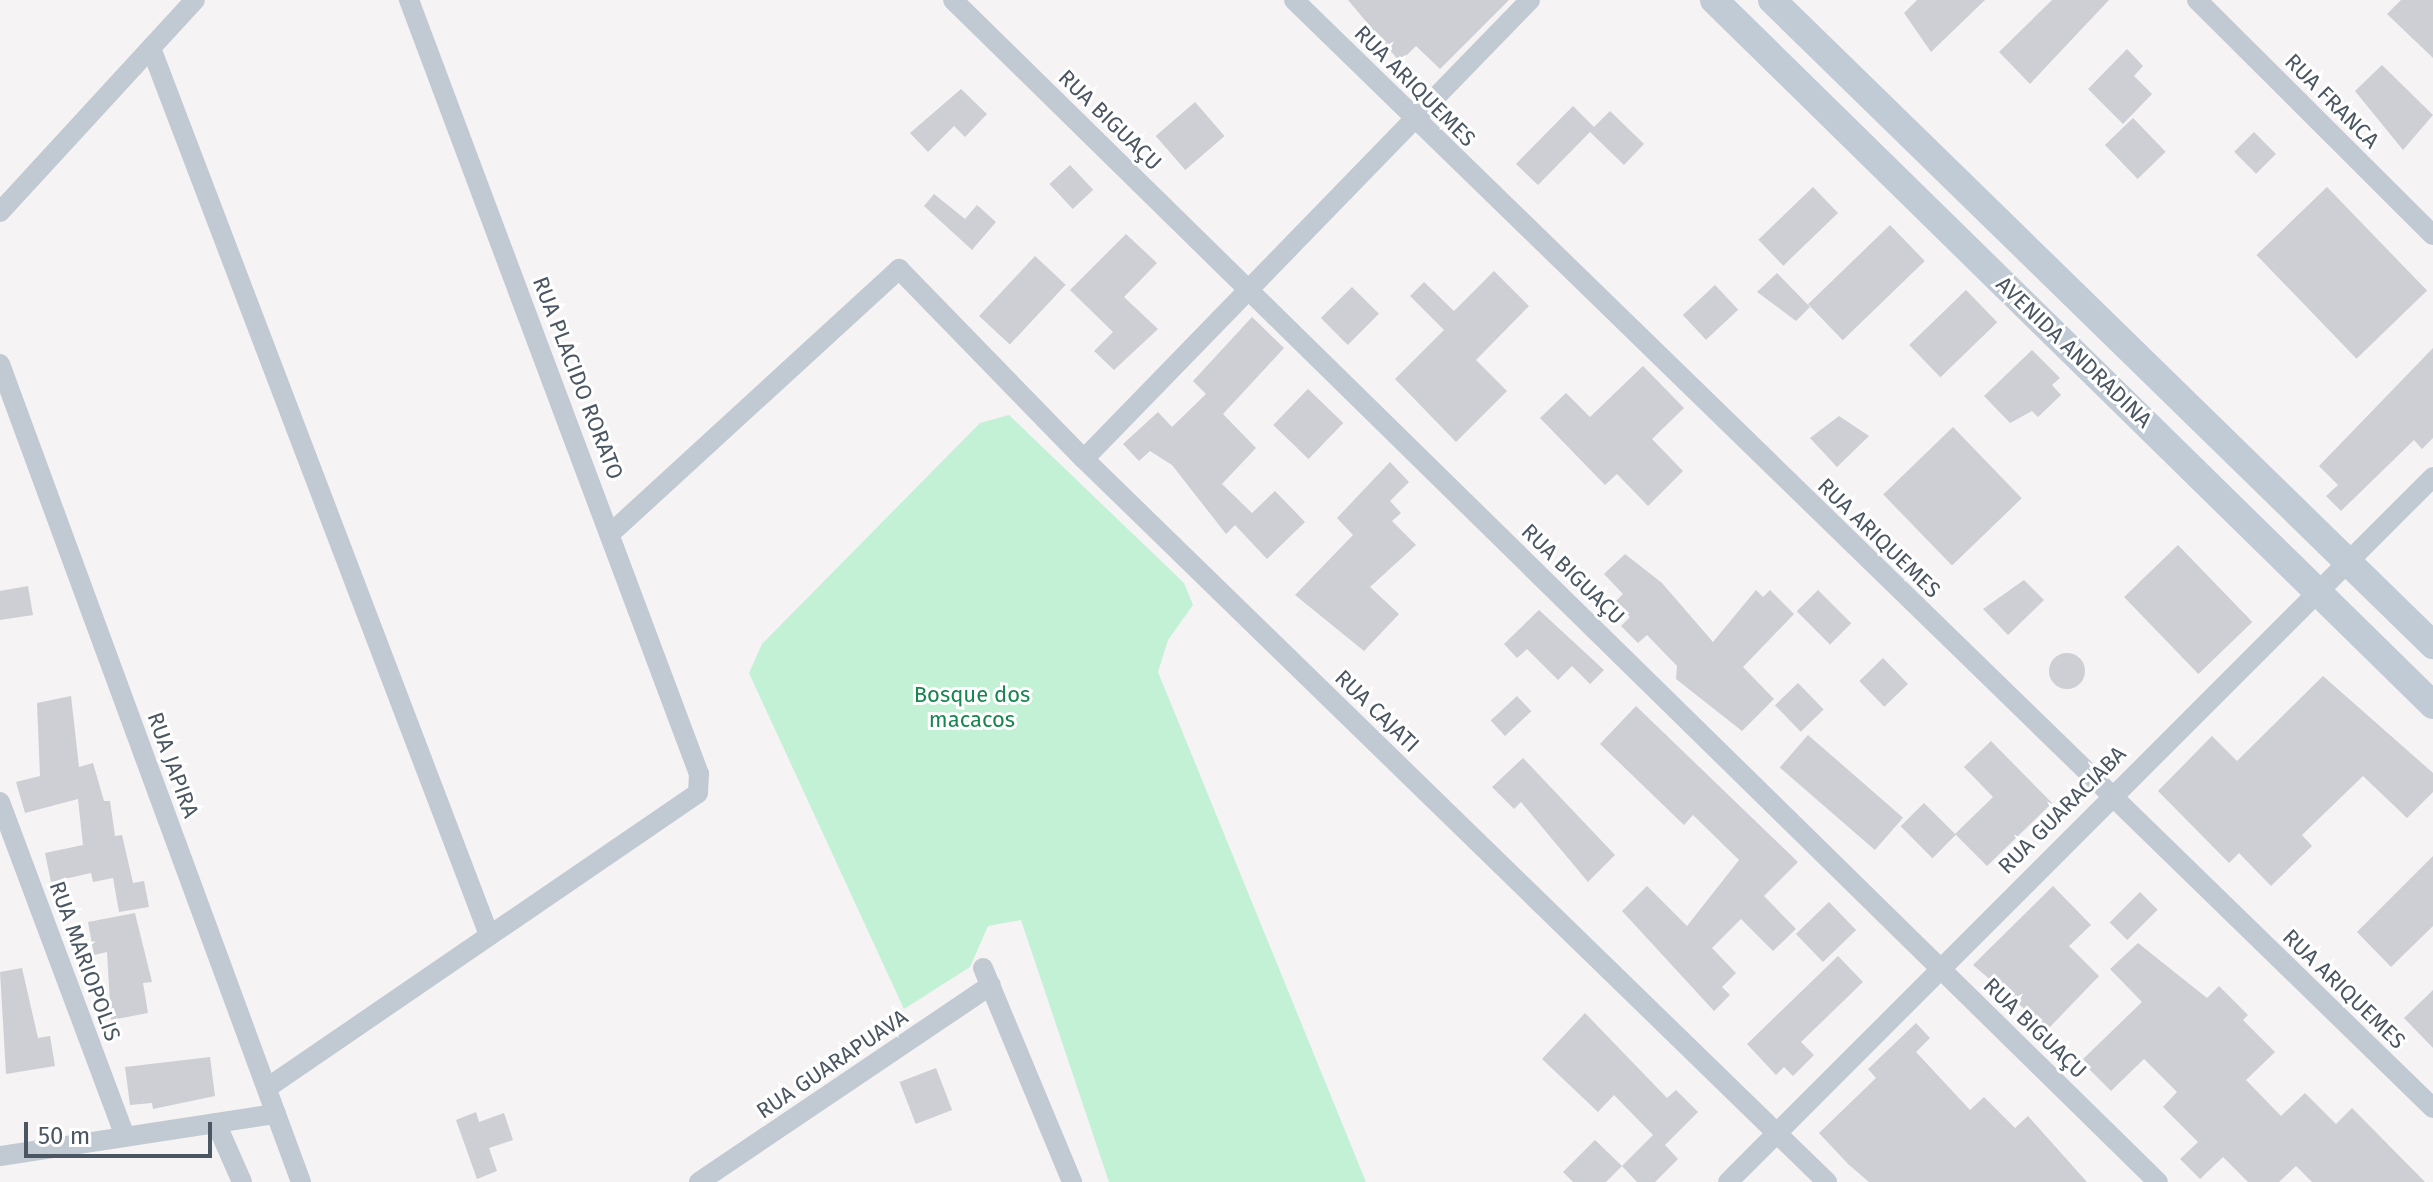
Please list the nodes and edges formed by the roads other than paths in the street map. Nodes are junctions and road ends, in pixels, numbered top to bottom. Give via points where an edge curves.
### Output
1 (195, 0) edge
2 (409, 0) edge
3 (953, 0) edge
4 (1294, 0) edge
5 (1530, 0) edge
6 (1714, 0) edge
7 (1772, 0) edge
8 (2197, 0) edge
9 (151, 48) junction
10 (1414, 120) junction
11 (0, 212) edge
12 (2433, 235) edge
13 (1250, 290) junction
14 (0, 364) edge
15 (1084, 459) junction
16 (2433, 477) edge
17 (611, 533) junction
18 (2348, 562) junction
19 (2318, 592) junction
20 (2433, 645) edge
21 (2433, 705) edge
22 (2111, 796) junction
23 (0, 802) edge
24 (489, 935) junction
25 (1938, 966) junction
26 (267, 1088) junction
27 (2433, 1108) edge
28 (276, 1114) junction
29 (216, 1123) junction
30 (1778, 1133) junction
31 (125, 1136) junction
32 (0, 1156) edge
33 (242, 1182) edge
34 (301, 1182) edge
35 (699, 1182) edge
36 (1072, 1182) edge
37 (1728, 1182) edge
38 (1827, 1182) edge
39 (2158, 1182) edge

1 - 9 street
2 - 17 street, RUA PLACIDO RORATO
3 - 13 street, RUA BIGUAÇU
4 - 10 street, RUA ARIQUEMES
5 - 10 street
6 - 19 main road, AVENIDA ANDRADINA
7 - 18 main road, AVENIDA ANDRADINA
8 - 12 street, RUA FRANCA
9 - 11 street
9 - 24 street
10 - 13 street
10 - 22 street, RUA ARIQUEMES
13 - 15 street
13 - 25 street, RUA BIGUAÇU
14 - 26 street, RUA JAPIRA
15 - 17 street, RUA CAJATI via 899,269
15 - 30 street, RUA CAJATI
16 - 18 street, RUA GUARACIABA
17 - 24 street, RUA PLACIDO RORATO via 699,774 698,793 679,811
18 - 19 street, RUA GUARACIABA
18 - 20 main road, AVENIDA ANDRADINA
19 - 21 main road, AVENIDA ANDRADINA
19 - 22 street, RUA GUARACIABA
22 - 25 street, RUA GUARACIABA
22 - 27 street, RUA ARIQUEMES
23 - 31 street, RUA MARIOPOLIS
24 - 26 street
25 - 30 street, RUA GUARACIABA
25 - 39 street, RUA BIGUAÇU
26 - 28 street, RUA JAPIRA
28 - 29 street
28 - 34 street, RUA JAPIRA
29 - 31 street
29 - 33 street
30 - 37 street, RUA GUARACIABA
30 - 38 street, RUA CAJATI
31 - 32 street
35 - 36 street, RUA GUARAPUAVA via 987,977

